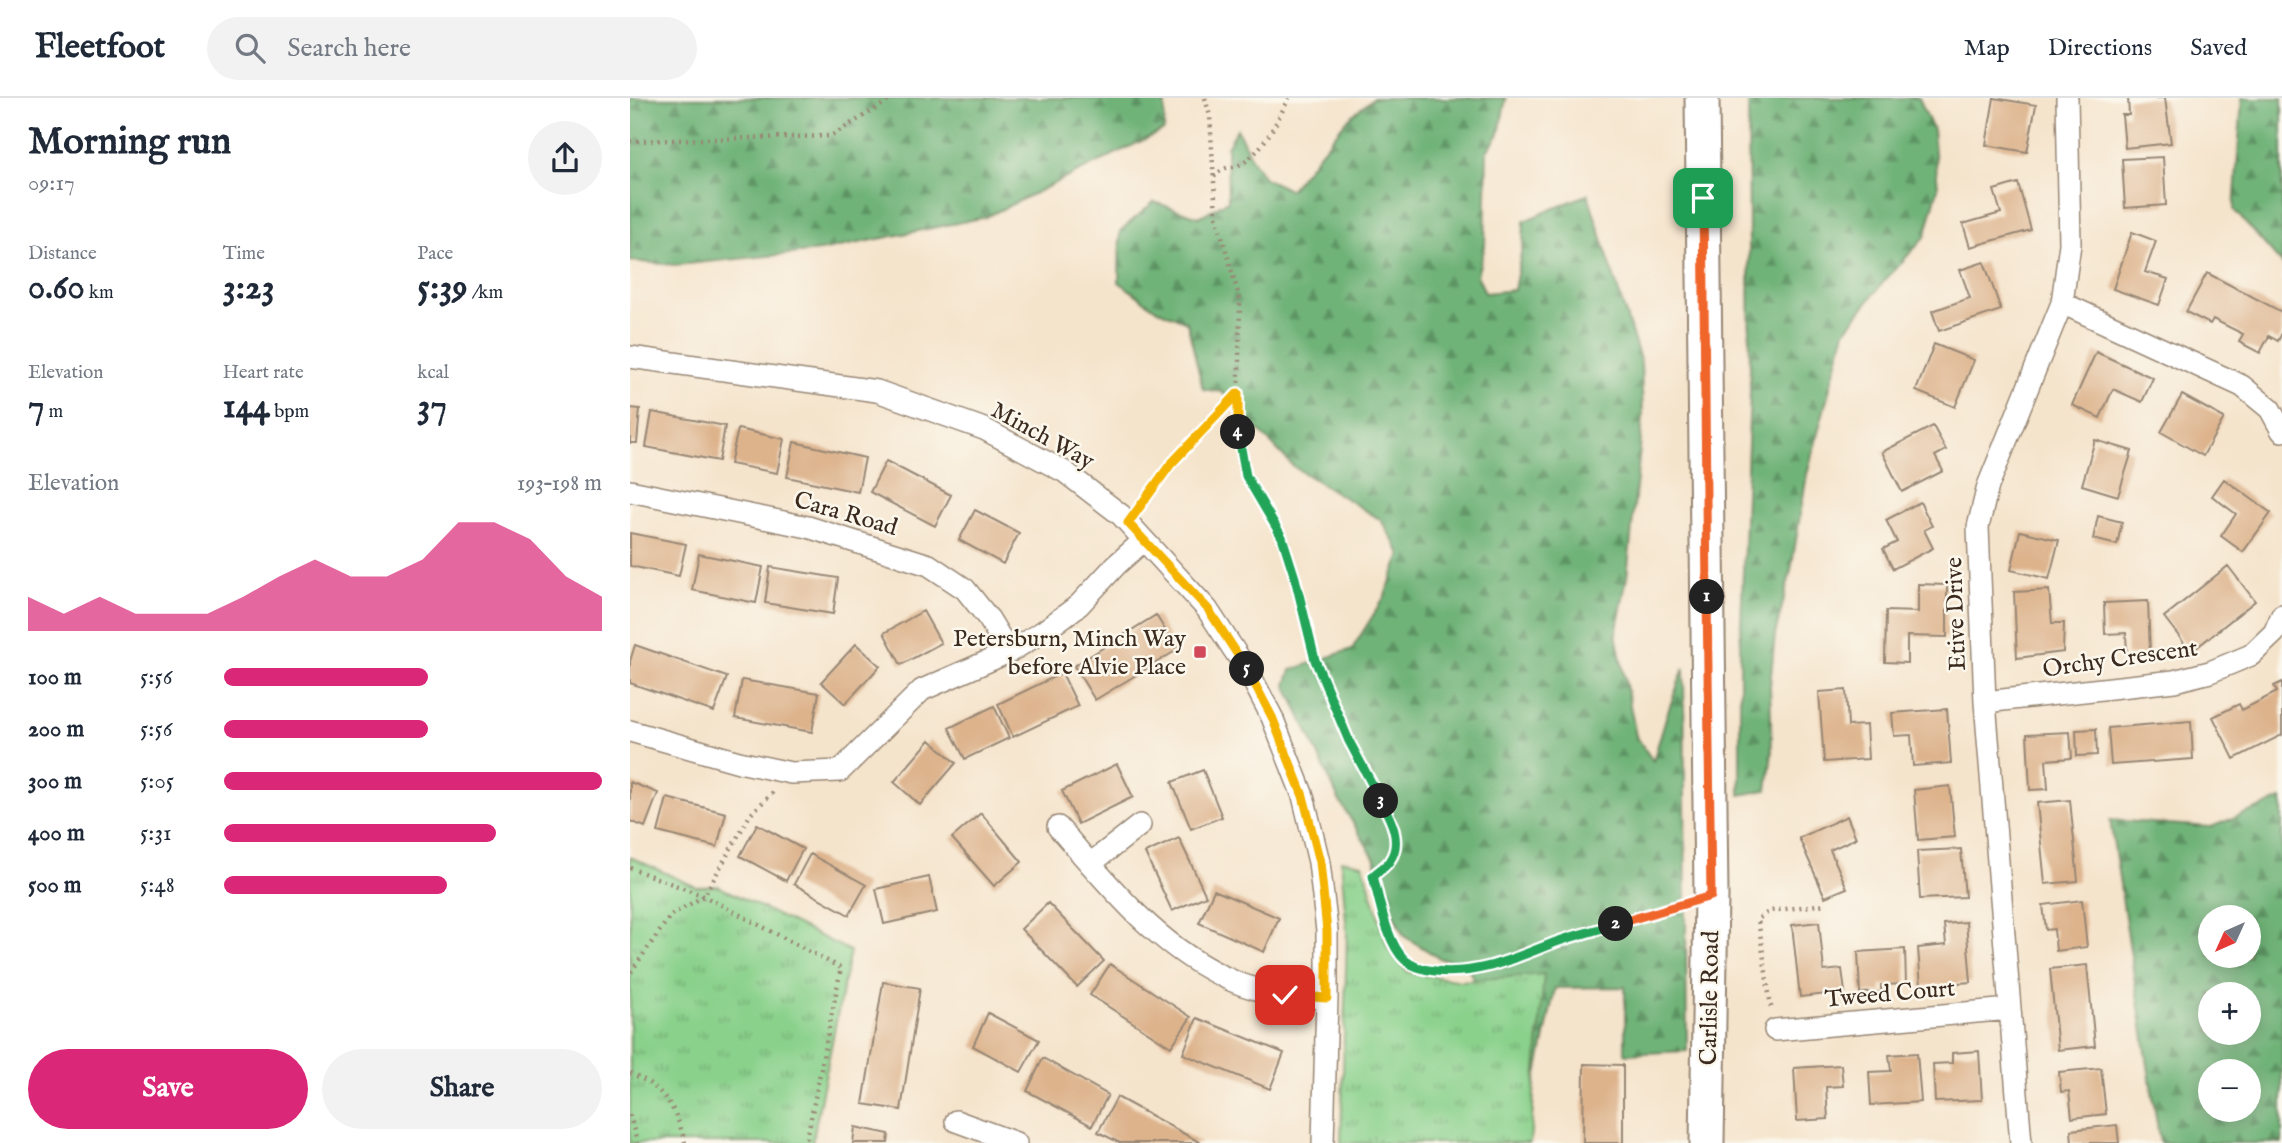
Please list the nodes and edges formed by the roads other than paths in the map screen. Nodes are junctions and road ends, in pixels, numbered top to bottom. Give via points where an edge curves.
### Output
1 (1702, 98) edge
2 (2067, 98) edge
3 (2062, 303) junction
4 (630, 356) edge
5 (2282, 431) edge
6 (630, 491) edge
7 (1143, 541) junction
8 (2282, 615) edge
9 (1009, 652) junction
10 (1985, 702) junction
11 (630, 732) edge
12 (1140, 825) dead end
13 (1058, 827) dead end
14 (1090, 864) junction
15 (1327, 998) junction
16 (2010, 1009) junction
17 (1775, 1030) road end
18 (956, 1122) dead end
19 (1016, 1143) edge
20 (1323, 1143) edge
21 (1707, 1143) edge
22 (2021, 1143) edge

1 - 21 main road, Carlisle Road via 1711,896
2 - 3 street, Etive Drive via 2070,244
3 - 5 street via 2242,386 2270,409
3 - 10 street, Etive Drive via 1988,486 1978,527
4 - 7 street, Minch Way via 877,391 924,407 984,429 1065,472 1121,515
6 - 9 street, Cara Road via 808,527 929,565 965,589
7 - 9 street via 1079,605
7 - 15 street, Minch Way via 1208,609 1250,673 1272,717 1303,796 1320,862
8 - 10 street, Orchy Crescent via 2274,633 2251,654 2210,672 2174,681
9 - 11 street via 922,690 840,771 791,773
10 - 16 street, Etive Drive
12 - 14 street
13 - 14 street
14 - 15 street via 1130,910 1191,958 1234,982 1285,995
15 - 20 street, Minch Way
16 - 17 street, Tweed Court
16 - 22 street, Etive Drive
18 - 19 street

